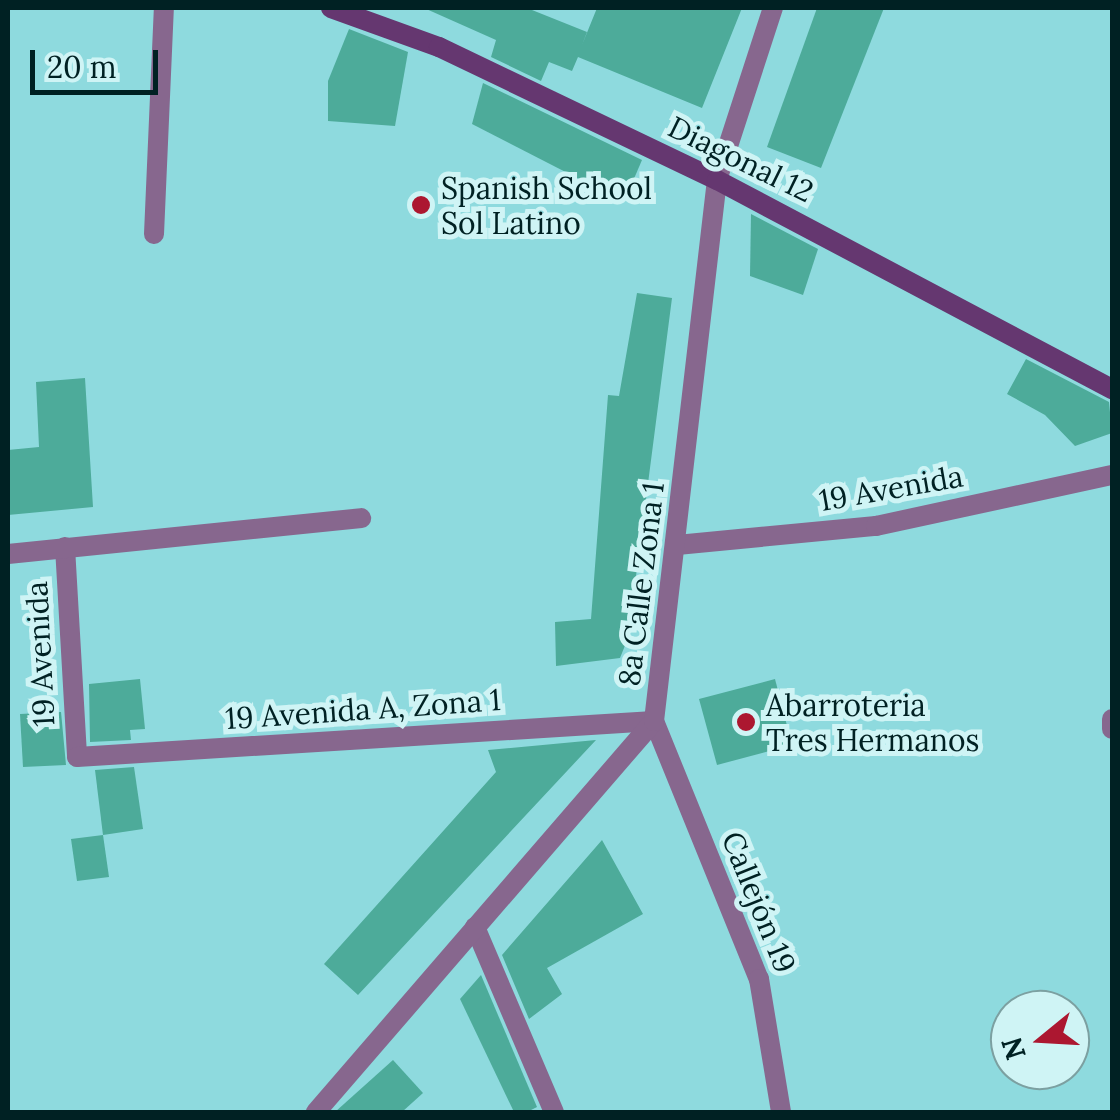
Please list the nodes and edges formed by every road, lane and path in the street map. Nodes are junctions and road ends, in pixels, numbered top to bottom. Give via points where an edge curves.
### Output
1 (164, 8) edge
2 (331, 8) edge
3 (773, 8) edge
4 (717, 180) junction
5 (154, 234) dead end
6 (1112, 389) edge
7 (1112, 475) edge
8 (361, 518) dead end
9 (677, 545) junction
10 (65, 547) junction
11 (8, 554) edge
12 (1112, 719) edge
13 (654, 721) junction
14 (1112, 729) edge
15 (76, 757) joint
16 (475, 927) junction
17 (316, 1112) edge
18 (554, 1112) edge
19 (781, 1112) edge

1 - 5 street
2 - 4 main road, Diagonal 12 via 439,47
3 - 4 street, 8a Calle Zona 1
4 - 6 main road, Diagonal 12
4 - 9 street, 8a Calle Zona 1
7 - 9 street, 19 Avenida via 876,526
8 - 10 street, 19 Avenida
9 - 13 street, 8a Calle Zona 1
10 - 11 street, 19 Avenida
10 - 15 street, 19 Avenida
12 - 14 street
13 - 15 street, 19 Avenida A, Zona 1
13 - 16 street, 8a Calle Zona 1
13 - 19 street, Callejón 19 via 759,979
16 - 17 street, 8a Calle Zona 1
16 - 18 street

